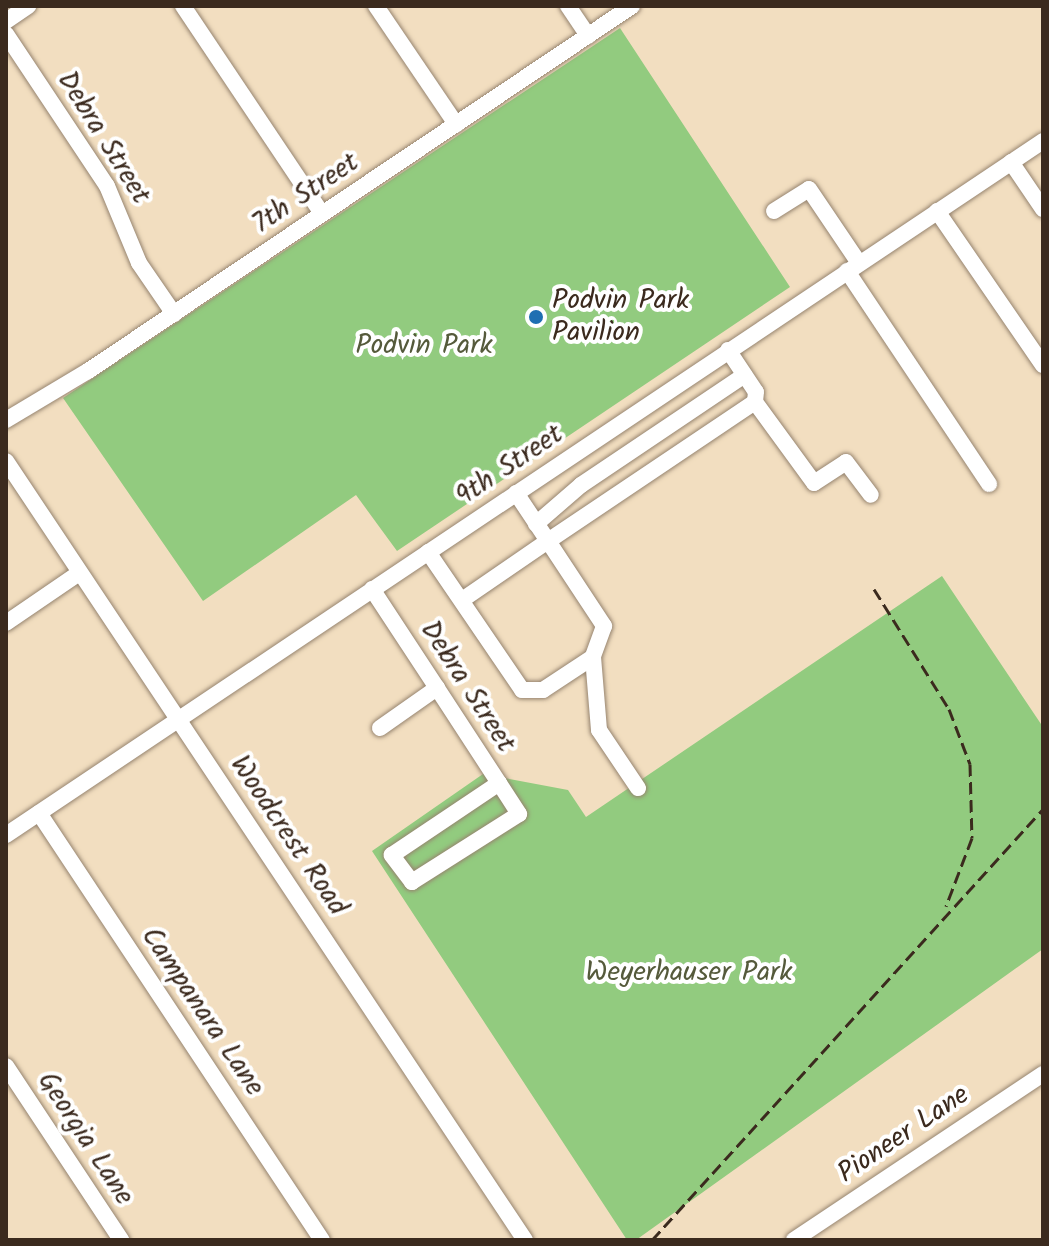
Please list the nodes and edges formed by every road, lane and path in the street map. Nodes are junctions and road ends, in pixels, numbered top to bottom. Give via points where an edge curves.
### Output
1 (28, 6) edge
2 (183, 6) edge
3 (376, 6) edge
4 (568, 6) edge
5 (632, 6) edge
6 (6, 21) edge
7 (6, 34) edge
8 (588, 36) junction
9 (456, 124) junction
10 (1043, 141) edge
11 (1011, 162) junction
12 (1043, 209) edge
13 (774, 211) dead end
14 (937, 211) junction
15 (322, 214) junction
16 (853, 267) junction
17 (174, 314) junction
18 (728, 350) junction
19 (1043, 365) edge
20 (745, 375) junction
21 (755, 402) junction
22 (6, 420) edge
23 (6, 461) edge
24 (989, 484) dead end
25 (516, 493) junction
26 (871, 495) dead end
27 (536, 524) junction
28 (548, 541) junction
29 (428, 552) junction
30 (79, 573) junction
31 (372, 589) junction
32 (462, 600) junction
33 (6, 623) edge
34 (593, 657) junction
35 (437, 688) junction
36 (179, 717) junction
37 (380, 728) dead end
38 (499, 783) junction
39 (638, 788) dead end
40 (39, 813) junction
41 (6, 835) edge
42 (6, 1066) edge
43 (1043, 1074) edge
44 (121, 1240) edge
45 (322, 1240) edge
46 (525, 1240) edge
47 (794, 1240) edge

1 - 6 street
2 - 15 street
3 - 9 street
4 - 8 street
5 - 8 street, 7th Street
7 - 17 street, Debra Street via 107,186 139,263
8 - 9 street, 7th Street
9 - 15 street, 7th Street
10 - 11 street, 9th Street
11 - 12 street
11 - 14 street, 9th Street
13 - 16 street via 809,189
14 - 16 street, 9th Street
14 - 19 street
15 - 17 street, 7th Street
16 - 18 street, 9th Street
16 - 24 street
17 - 22 street, 7th Street
18 - 20 street
18 - 25 street, 9th Street
20 - 21 street via 756,392
20 - 27 street via 581,485
21 - 26 street via 814,483 846,462
21 - 28 street
23 - 30 street, Woodcrest Road
25 - 27 street
25 - 29 street, 9th Street
27 - 28 street
28 - 32 street
28 - 34 street via 604,626
29 - 31 street, 9th Street
29 - 32 street
30 - 33 street
30 - 36 street, Woodcrest Road
31 - 35 street, Debra Street
31 - 36 street, 9th Street
32 - 34 street via 522,690 543,690
34 - 39 street via 599,730
35 - 37 street
35 - 38 street, Debra Street
36 - 40 street, 9th Street
36 - 46 street, Woodcrest Road
38 - 38 street, Debra Street via 519,814 412,882 392,855
40 - 41 street, 9th Street
40 - 45 street, Campanara Lane
42 - 44 street, Georgia Lane
43 - 47 street, Pioneer Lane

